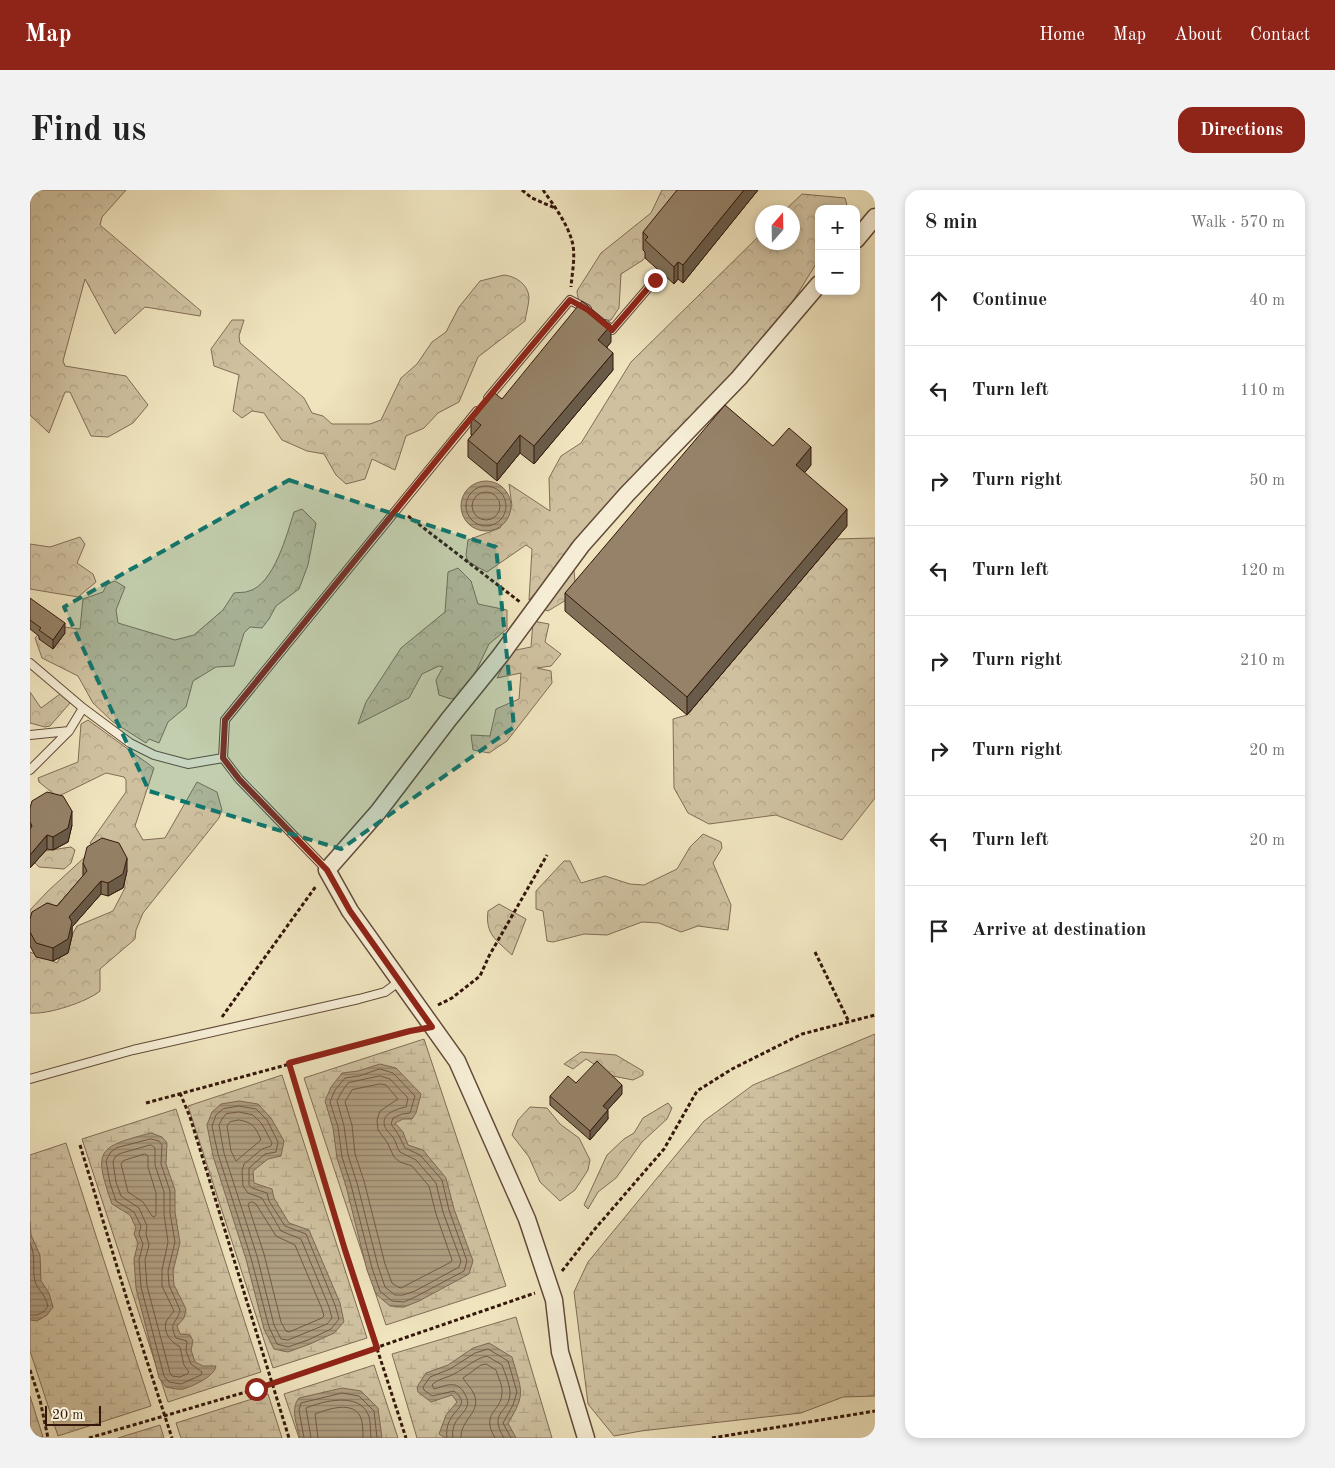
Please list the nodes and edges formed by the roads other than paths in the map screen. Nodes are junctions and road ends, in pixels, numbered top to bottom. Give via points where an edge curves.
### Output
1 (875, 218) edge
2 (860, 235) edge
3 (655, 280) dead end
4 (815, 289) edge
5 (30, 663) edge
6 (83, 708) junction
7 (69, 731) junction
8 (30, 735) edge
9 (223, 758) junction
10 (30, 770) edge
11 (327, 870) junction
12 (400, 981) junction
13 (30, 1079) edge
14 (586, 1438) edge

1 - 2 street
3 - 9 lane via 612,330 570,300 225,720
4 - 11 street via 739,378 581,546 378,812
5 - 6 lane
6 - 7 lane
6 - 9 lane via 130,743 154,754 188,764
7 - 8 lane
7 - 10 lane
9 - 11 lane via 239,779
11 - 12 street via 350,911
12 - 13 lane via 385,992 359,999 133,1050
12 - 14 street via 457,1062 527,1219 554,1300 560,1352

